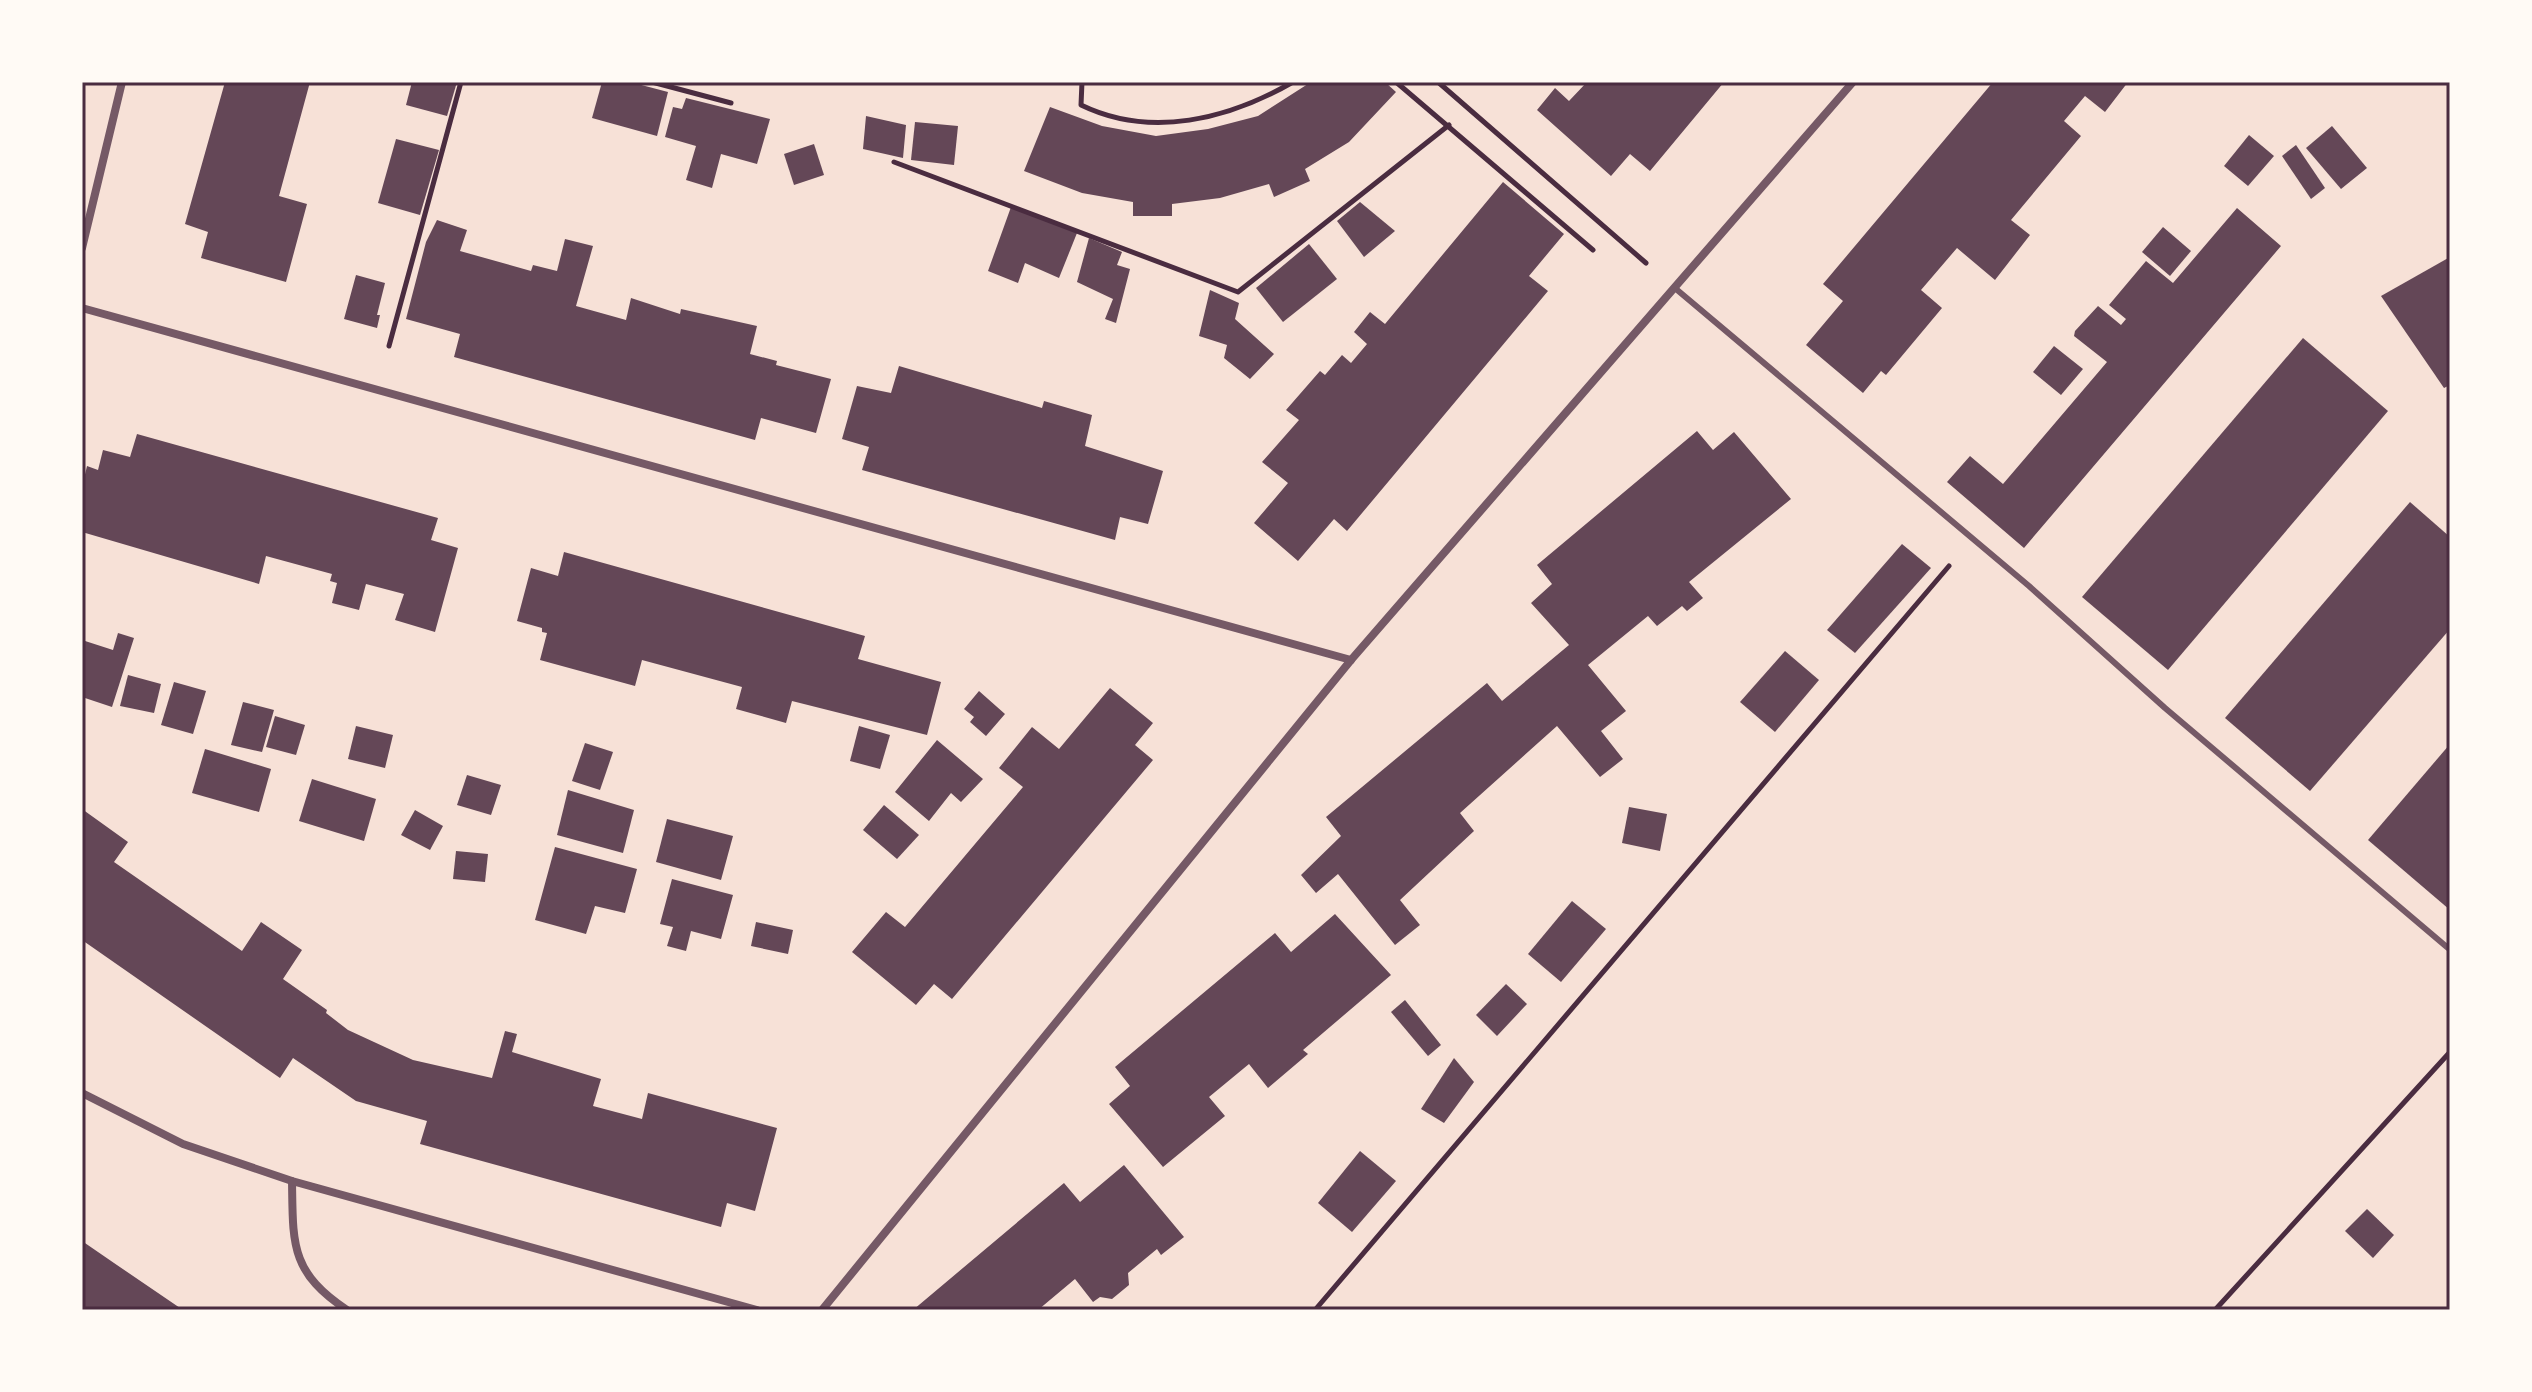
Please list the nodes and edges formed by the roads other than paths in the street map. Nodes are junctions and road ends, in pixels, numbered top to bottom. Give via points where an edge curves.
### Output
1 (122, 82) edge
2 (1853, 82) edge
3 (82, 248) edge
4 (1676, 289) junction
5 (82, 308) edge
6 (1351, 660) junction
7 (2448, 948) dead end
8 (82, 1093) edge
9 (292, 1181) junction
10 (347, 1310) edge
11 (757, 1310) edge
12 (822, 1310) edge

1 - 3 street
2 - 4 street
4 - 6 street
4 - 7 lane
5 - 6 street
6 - 12 street
8 - 9 street via 183,1144
9 - 10 street via 293,1240 307,1277
9 - 11 street

